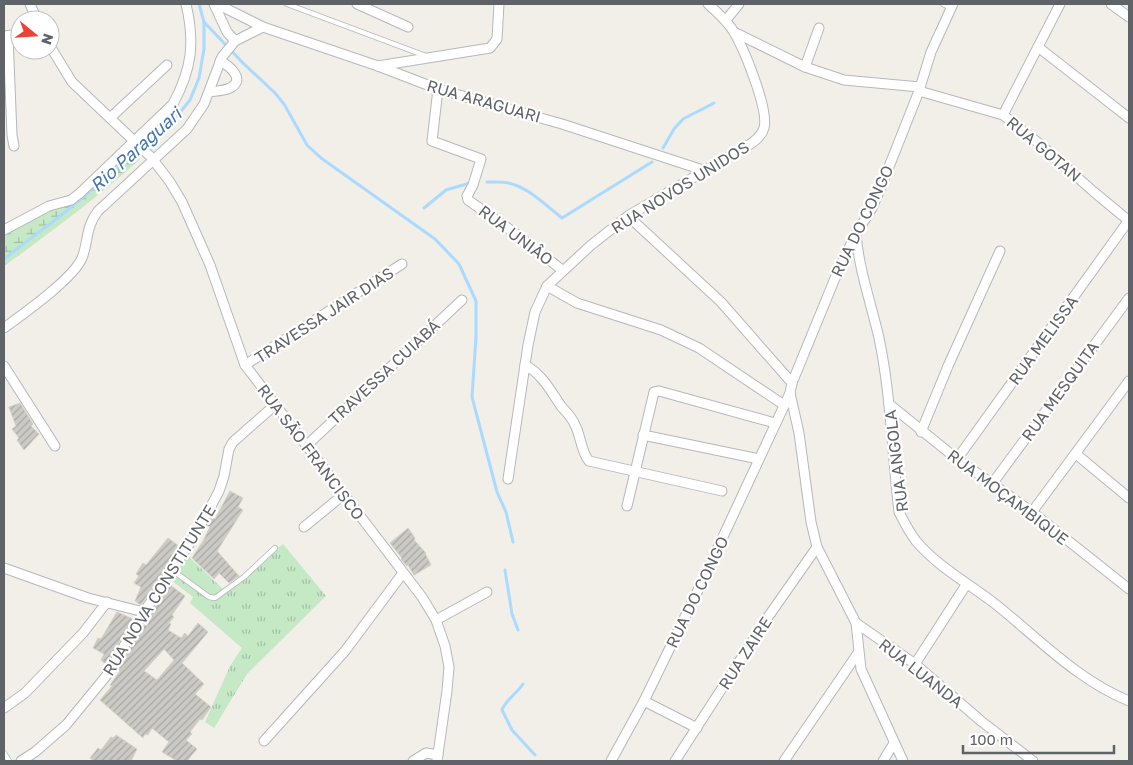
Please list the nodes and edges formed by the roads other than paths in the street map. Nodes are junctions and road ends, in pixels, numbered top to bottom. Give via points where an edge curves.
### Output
1 (186, 4) edge
2 (215, 4) edge
3 (287, 4) edge
4 (357, 4) edge
5 (499, 4) edge
6 (708, 4) edge
7 (739, 4) edge
8 (1060, 4) edge
9 (1111, 4) edge
10 (949, 5) edge
11 (1129, 17) edge
12 (726, 20) junction
13 (264, 27) junction
14 (408, 27) dead end
15 (819, 28) dead end
16 (734, 32) junction
17 (6, 36) edge
18 (233, 43) junction
19 (1038, 47) junction
20 (431, 58) junction
21 (221, 59) junction
22 (59, 60) edge
23 (167, 65) dead end
24 (378, 66) junction
25 (805, 66) junction
26 (438, 89) junction
27 (919, 89) junction
28 (209, 92) junction
29 (1004, 115) junction
30 (110, 118) junction
31 (1129, 118) edge
32 (138, 144) junction
33 (14, 146) dead end
34 (152, 159) junction
35 (706, 171) junction
36 (628, 216) junction
37 (1129, 221) edge
38 (4, 230) edge
39 (856, 234) junction
40 (1000, 251) dead end
41 (402, 264) dead end
42 (562, 270) junction
43 (547, 286) junction
44 (1129, 298) edge
45 (462, 300) dead end
46 (4, 328) edge
47 (245, 365) junction
48 (525, 365) junction
49 (4, 366) edge
50 (1129, 381) edge
51 (792, 383) junction
52 (790, 393) junction
53 (889, 404) junction
54 (275, 405) junction
55 (784, 406) junction
56 (775, 423) junction
57 (921, 432) junction
58 (643, 435) junction
59 (55, 446) dead end
60 (306, 446) junction
61 (1076, 454) junction
62 (759, 459) junction
63 (957, 459) junction
64 (634, 471) junction
65 (508, 479) dead end
66 (992, 484) junction
67 (722, 490) dead end
68 (343, 495) junction
69 (1129, 498) edge
70 (627, 506) dead end
71 (1032, 512) junction
72 (304, 527) dead end
73 (817, 547) junction
74 (275, 548) dead end
75 (4, 568) edge
76 (172, 570) junction
77 (403, 573) junction
78 (966, 585) junction
79 (1129, 589) edge
80 (487, 592) dead end
81 (107, 602) junction
82 (144, 612) junction
83 (436, 620) junction
84 (856, 623) junction
85 (858, 654) junction
86 (914, 664) junction
87 (644, 701) junction
88 (1129, 701) edge
89 (4, 708) edge
90 (696, 728) junction
91 (264, 741) dead end
92 (894, 743) junction
93 (4, 753) edge
94 (438, 758) edge
95 (8, 761) edge
96 (21, 761) edge
97 (413, 761) edge
98 (611, 761) edge
99 (675, 761) edge
100 (784, 761) edge
101 (883, 761) edge
102 (903, 761) edge
103 (1033, 761) edge

1 - 32 street via 192,34 188,74 173,104
2 - 13 street, RUA ARAGUARI
2 - 18 street
3 - 20 lane
4 - 14 street
5 - 20 street via 496,39 490,48
6 - 12 street, RUA NOVOS UNIDOS
7 - 12 street
8 - 19 street
9 - 11 street
10 - 27 street, RUA DO CONGO
12 - 16 street, RUA NOVOS UNIDOS
13 - 18 street
13 - 24 street, RUA ARAGUARI
15 - 25 street
16 - 25 street, RUA GOTAN
16 - 35 street, RUA NOVOS UNIDOS via 758,89 764,128 752,143
17 - 33 street
18 - 21 street
19 - 29 street
19 - 31 street
20 - 24 street
21 - 28 street
21 - 28 street via 236,73 237,80 228,89
22 - 30 street, RUA SÃO FRANCISCO via 72,82
23 - 30 street
24 - 26 street, RUA ARAGUARI
25 - 27 street, RUA GOTAN via 844,80
26 - 35 street, RUA ARAGUARI via 562,124
26 - 42 street, RUA UNIÂO via 432,141 481,159 468,200
27 - 29 street, RUA GOTAN
27 - 39 street, RUA DO CONGO via 872,208
28 - 34 street via 187,129
29 - 37 street, RUA GOTAN
30 - 32 street, RUA SÃO FRANCISCO
32 - 34 street, RUA SÃO FRANCISCO
32 - 38 street via 71,200 49,206
34 - 46 street via 94,216 74,270
34 - 47 street, RUA SÃO FRANCISCO via 182,202 198,235
35 - 36 street, RUA NOVOS UNIDOS
36 - 42 street, RUA NOVOS UNIDOS
36 - 51 street via 721,302
37 - 63 street, RUA MELISSA
39 - 51 street, RUA DO CONGO
39 - 53 street, RUA ANGOLA via 860,268 879,338
40 - 57 street
41 - 47 street, TRAVESSA JAIR DIAS
42 - 43 street, RUA NOVOS UNIDOS
43 - 48 street, RUA NOVOS UNIDOS via 535,312
43 - 55 street via 577,303 661,330 699,348
44 - 66 street, RUA MESQUITA
45 - 60 street, TRAVESSA CUIABÁ
47 - 54 street, RUA SÃO FRANCISCO
48 - 64 street via 545,380 568,413 576,426 587,460
48 - 65 street, RUA NOVOS UNIDOS
49 - 59 street
50 - 61 street
51 - 52 street, RUA DO CONGO
52 - 55 street, RUA DO CONGO
52 - 73 street
53 - 57 street, RUA MOÇAMBIQUE
53 - 78 street, RUA ANGOLA via 899,512 916,541
54 - 60 street, RUA SÃO FRANCISCO
54 - 76 street, RUA NOVA CONSTITUNTE via 229,448 219,491
55 - 56 street, RUA DO CONGO
56 - 58 street via 659,391 654,392
56 - 62 street, RUA DO CONGO
57 - 63 street, RUA MOÇAMBIQUE
58 - 62 street
58 - 64 street
60 - 68 street, RUA SÃO FRANCISCO
61 - 69 street
61 - 71 street
62 - 87 street, RUA DO CONGO
63 - 66 street, RUA MOÇAMBIQUE
64 - 67 street
64 - 70 street
66 - 71 street, RUA MOÇAMBIQUE
68 - 72 street
68 - 77 street, RUA SÃO FRANCISCO
71 - 79 street, RUA MOÇAMBIQUE
73 - 84 street
73 - 90 street, RUA ZAIRE
74 - 76 lane via 215,598 208,597
75 - 81 street
76 - 82 street, RUA NOVA CONSTITUNTE
77 - 83 street, RUA SÃO FRANCISCO
77 - 91 street via 345,651
78 - 86 street
78 - 88 street, RUA ANGOLA via 993,602 1105,690
80 - 83 street
81 - 82 street
81 - 89 street via 83,633 25,693
82 - 96 street, RUA NOVA CONSTITUNTE via 108,675 92,695 51,740
83 - 94 street, RUA SÃO FRANCISCO via 449,667
84 - 85 street
84 - 86 street, RUA LUANDA
85 - 92 street via 861,669
85 - 100 street
86 - 103 street, RUA LUANDA
87 - 90 street
87 - 98 street, RUA DO CONGO
90 - 99 street, RUA ZAIRE
92 - 101 street
92 - 102 street
93 - 95 lane
94 - 97 street via 426,753

